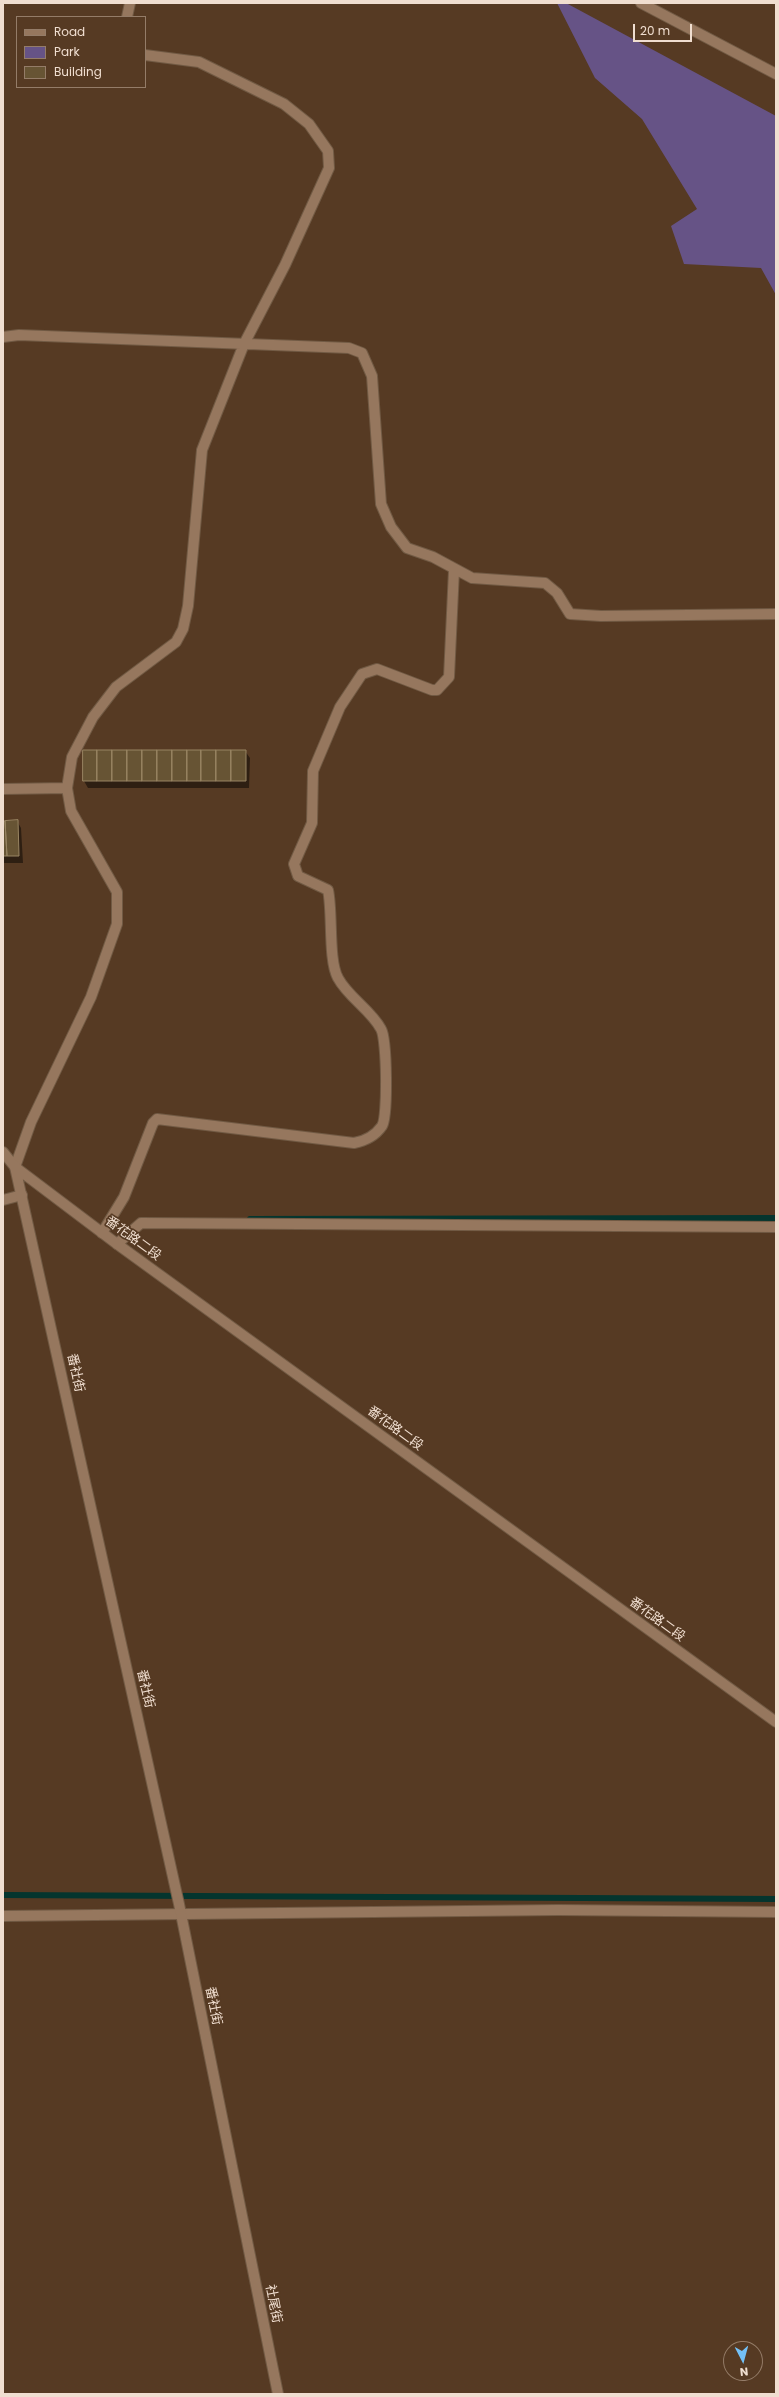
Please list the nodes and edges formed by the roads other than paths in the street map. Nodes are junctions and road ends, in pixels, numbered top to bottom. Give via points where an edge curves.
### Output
1 (130, 3) edge
2 (641, 3) edge
3 (127, 16) edge
4 (146, 55) edge
5 (776, 74) edge
6 (3, 337) edge
7 (244, 344) junction
8 (454, 570) junction
9 (776, 614) edge
10 (67, 788) junction
11 (3, 789) edge
12 (3, 1152) edge
13 (15, 1167) junction
14 (22, 1195) junction
15 (3, 1200) edge
16 (776, 1227) edge
17 (102, 1233) junction
18 (117, 1244) junction
19 (776, 1722) edge
20 (776, 1912) edge
21 (3, 1916) edge
22 (182, 1916) junction
23 (243, 2219) joint
24 (278, 2394) edge

1 - 3 street
2 - 5 street
4 - 7 street via 199,62 284,104 308,124 328,151 329,168 285,264
6 - 7 street via 19,335
7 - 8 street via 349,348 362,353 372,376 381,504 391,527 407,548 433,557
7 - 10 street via 202,450 188,606 183,629 176,642 116,687 92,717 72,757
8 - 9 street via 472,578 546,583 557,593 570,614
8 - 17 street via 450,677 437,690 432,690 377,669 362,674 340,707 313,771 312,823 294,864 298,876 328,890 337,977 382,1030 387,1098 382,1125 366,1141 354,1143 157,1119 153,1123 124,1197
10 - 11 street
10 - 13 street via 71,811 117,892 117,924 91,997 31,1122
12 - 13 street, 番花路二段
13 - 14 street, 番社街
13 - 17 street, 番花路二段
14 - 15 street
14 - 22 street, 番社街
16 - 18 street via 141,1223
17 - 18 street, 番花路二段
18 - 19 street, 番花路二段
20 - 22 street via 558,1910
21 - 22 street
22 - 23 street, 番社街
23 - 24 street, 社尾街

